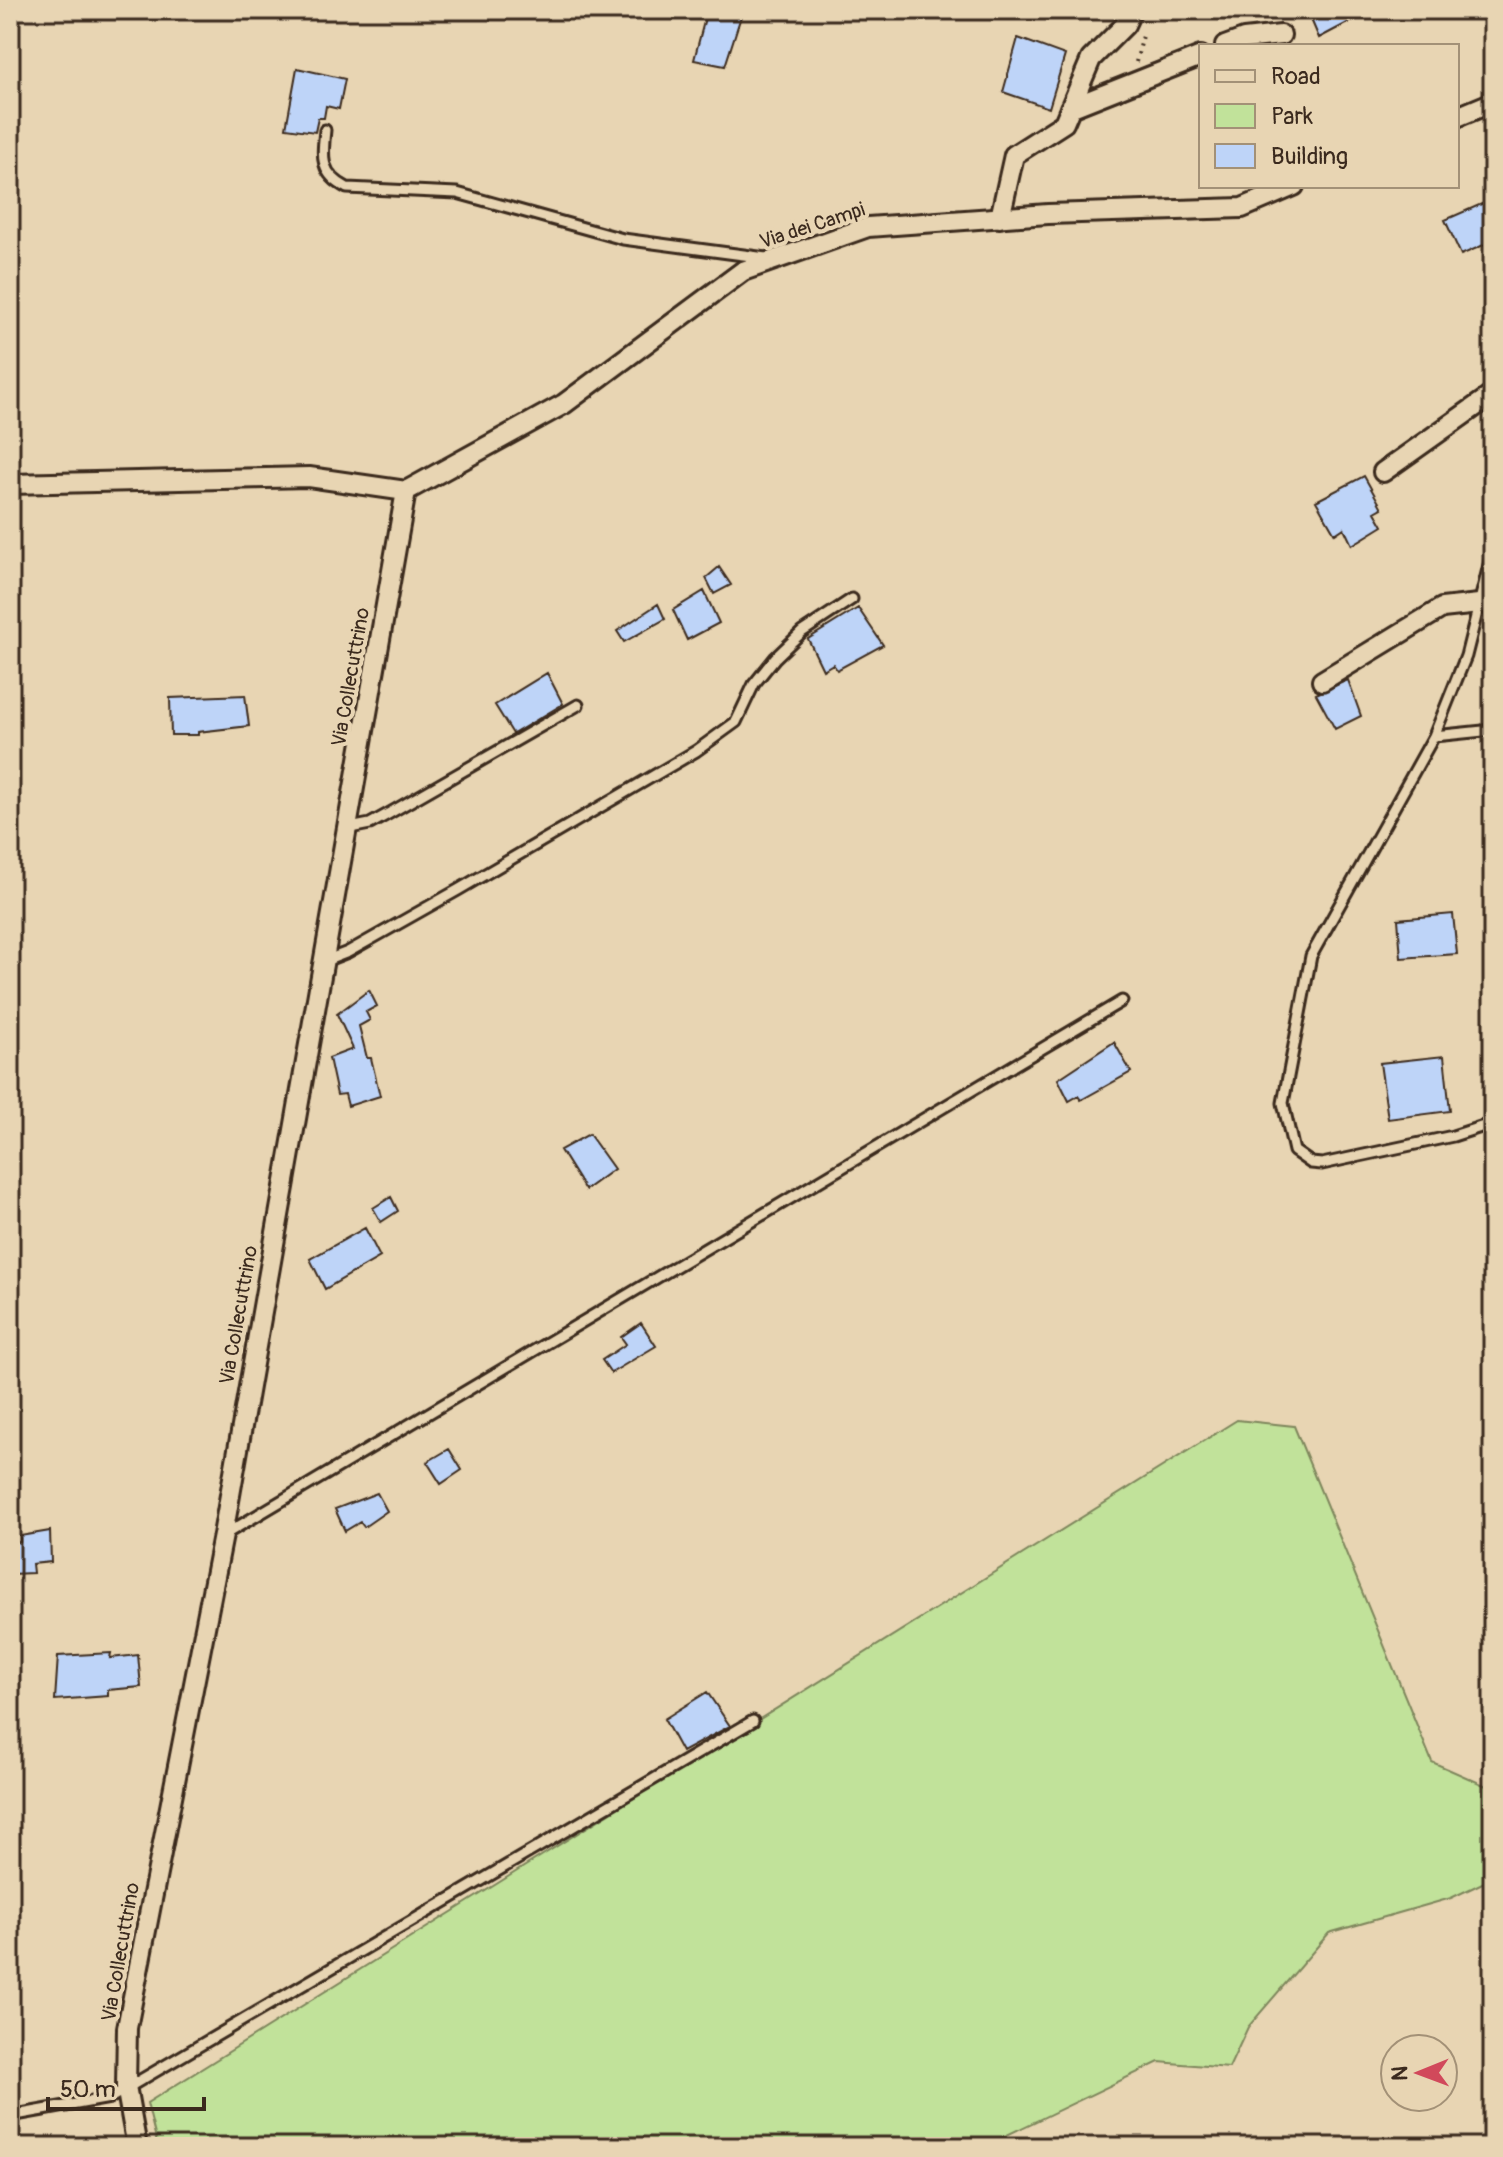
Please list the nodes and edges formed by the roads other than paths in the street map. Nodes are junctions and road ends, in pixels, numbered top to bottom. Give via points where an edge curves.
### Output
1 (1132, 10) edge
2 (1281, 35) dead end
3 (1230, 44) edge
4 (1199, 57) edge
5 (1493, 102) edge
6 (1070, 108) junction
7 (1459, 116) edge
8 (325, 130) dead end
9 (1289, 188) edge
10 (1000, 218) junction
11 (777, 259) junction
12 (1493, 394) edge
13 (1383, 472) dead end
14 (10, 484) edge
15 (406, 491) junction
16 (1493, 549) edge
17 (852, 599) dead end
18 (1479, 604) junction
19 (1322, 681) dead end
20 (578, 705) dead end
21 (1493, 730) edge
22 (1434, 736) junction
23 (345, 829) junction
24 (321, 962) junction
25 (1122, 1001) dead end
26 (1493, 1123) edge
27 (223, 1535) junction
28 (753, 1721) dead end
29 (126, 2086) junction
30 (10, 2116) edge
31 (137, 2147) edge

1 - 6 street via 1125,25 1091,59
2 - 3 street
4 - 6 street
5 - 7 street
6 - 10 street via 1064,123 1014,155
8 - 11 lane via 323,167 331,180 347,188 457,193 623,239
9 - 10 street, Via dei Campi via 1242,208
10 - 11 street, Via dei Campi via 868,227
11 - 15 street, Via dei Campi via 743,271 564,404
12 - 13 street
14 - 15 street via 309,477
15 - 23 street, Via Collecuttrino
16 - 18 lane
17 - 24 lane via 802,632 775,658 754,684 736,722 696,751 375,937
18 - 19 street via 1442,608
18 - 22 lane via 1466,656
20 - 23 lane via 379,819
21 - 22 lane
22 - 26 lane via 1311,956 1283,1103 1294,1151 1311,1163 1453,1136
23 - 24 street, Via Collecuttrino
24 - 27 street, Via Collecuttrino
25 - 27 lane
27 - 29 street, Via Collecuttrino via 127,2028
28 - 29 lane
29 - 30 lane via 95,2103
29 - 31 street, Via Collecuttrino

